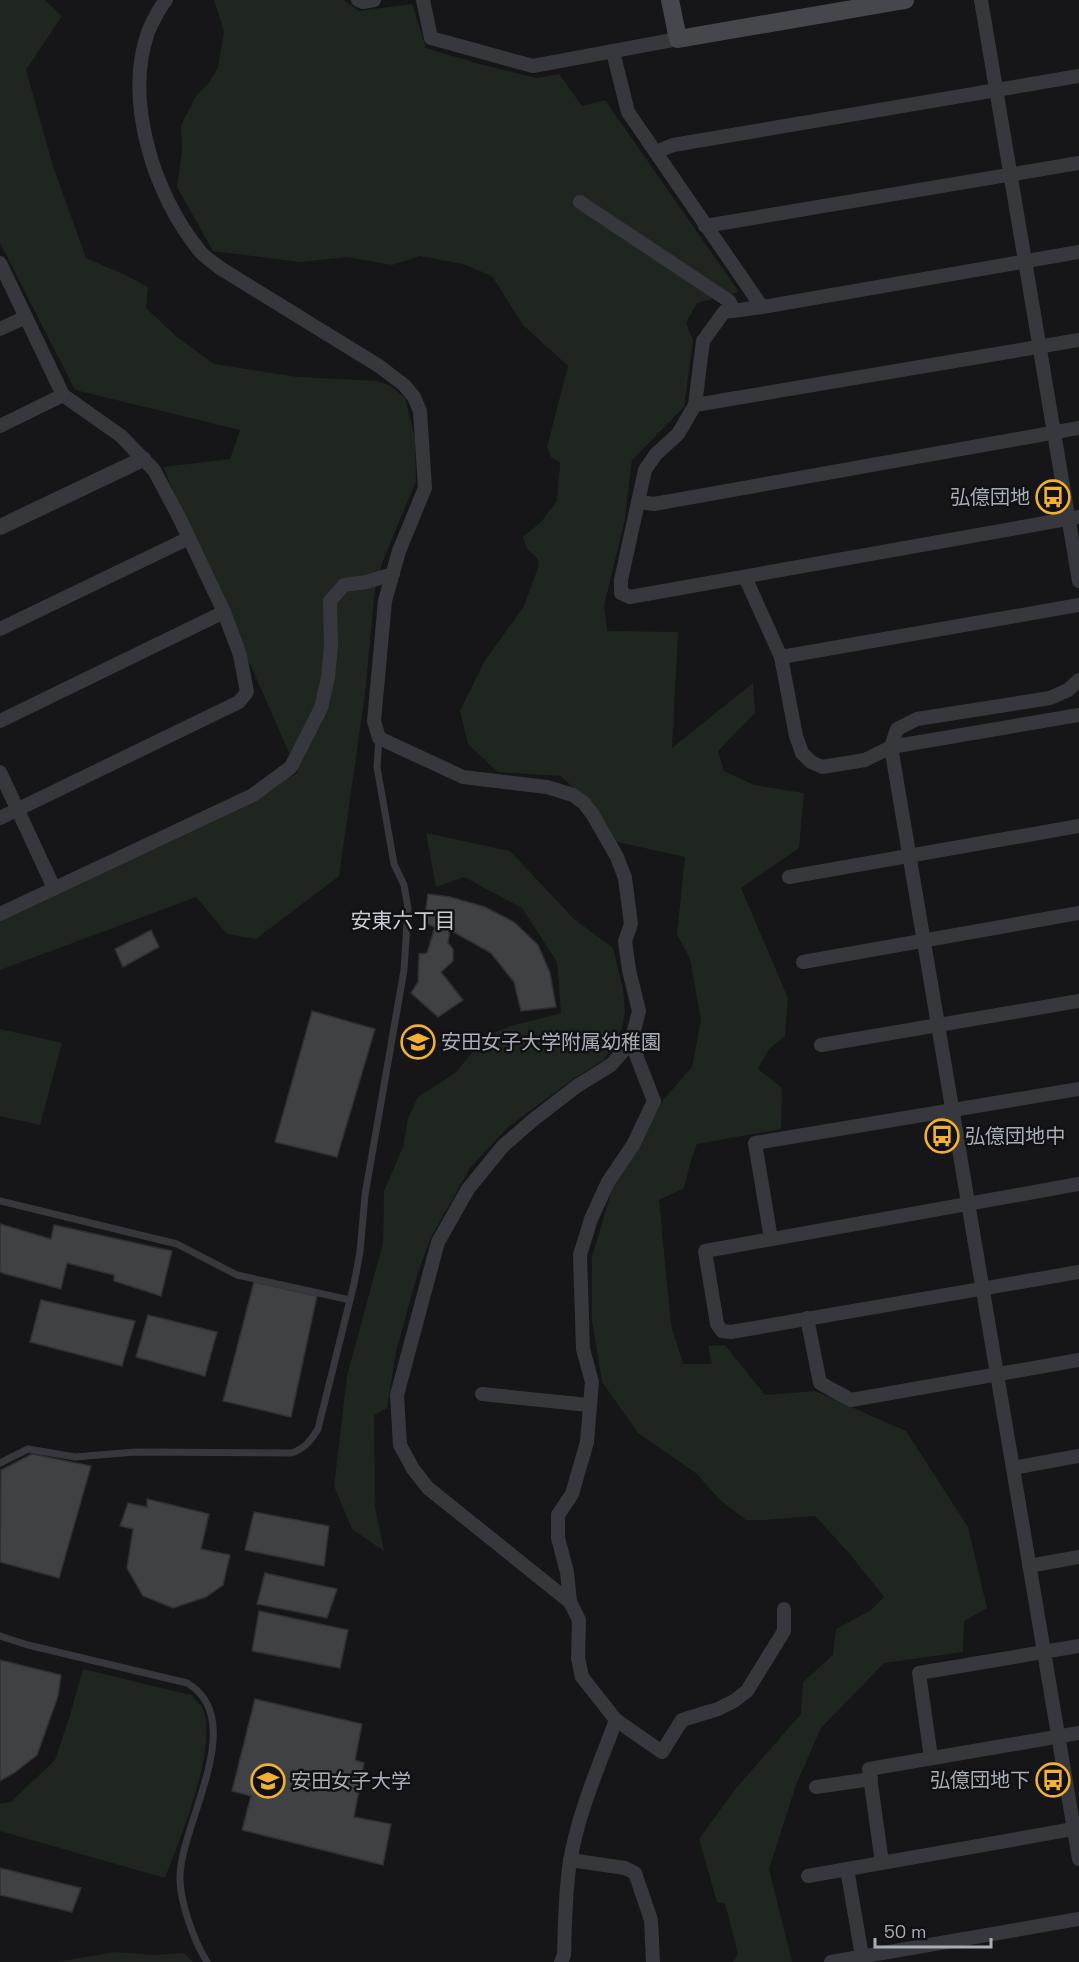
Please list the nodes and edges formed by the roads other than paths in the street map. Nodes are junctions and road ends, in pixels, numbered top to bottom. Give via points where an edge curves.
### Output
1 (166, 0) edge
2 (358, 0) edge
3 (374, 0) edge
4 (423, 0) edge
5 (670, 0) edge
6 (905, 0) edge
7 (981, 0) edge
8 (678, 39) junction
9 (613, 51) junction
10 (1079, 76) edge
11 (996, 90) junction
12 (656, 152) junction
13 (1079, 163) edge
14 (1010, 176) junction
15 (580, 202) dead end
16 (705, 226) junction
17 (1079, 252) edge
18 (1025, 262) junction
19 (0, 263) edge
20 (762, 307) junction
21 (734, 310) junction
22 (26, 317) junction
23 (0, 330) edge
24 (1079, 340) edge
25 (1040, 347) junction
26 (63, 395) junction
27 (695, 405) junction
28 (0, 426) edge
29 (1079, 428) edge
30 (1054, 433) junction
31 (143, 459) junction
32 (638, 502) junction
33 (1074, 518) edge
34 (0, 527) edge
35 (189, 538) junction
36 (393, 574) junction
37 (745, 577) junction
38 (1079, 582) edge
39 (1079, 604) edge
40 (224, 612) junction
41 (0, 629) edge
42 (781, 657) junction
43 (1079, 680) edge
44 (1079, 715) edge
45 (0, 721) edge
46 (379, 738) junction
47 (891, 747) junction
48 (0, 772) edge
49 (18, 809) junction
50 (0, 818) edge
51 (1079, 826) edge
52 (909, 856) junction
53 (789, 877) dead end
54 (54, 888) junction
55 (1079, 913) edge
56 (0, 914) edge
57 (923, 939) junction
58 (803, 962) dead end
59 (1079, 1001) edge
60 (938, 1025) junction
61 (632, 1042) junction
62 (821, 1045) dead end
63 (1079, 1089) edge
64 (952, 1111) junction
65 (1079, 1184) edge
66 (0, 1201) edge
67 (968, 1203) junction
68 (771, 1239) junction
69 (1079, 1272) edge
70 (982, 1288) junction
71 (350, 1300) junction
72 (807, 1318) junction
73 (1079, 1360) edge
74 (997, 1374) junction
75 (482, 1394) dead end
76 (589, 1405) junction
77 (1079, 1456) edge
78 (0, 1463) edge
79 (1012, 1467) junction
80 (1079, 1557) edge
81 (1029, 1566) junction
82 (570, 1602) junction
83 (783, 1609) dead end
84 (0, 1636) edge
85 (1079, 1646) edge
86 (1044, 1652) junction
87 (616, 1720) junction
88 (1079, 1733) edge
89 (1058, 1736) junction
90 (931, 1758) junction
91 (870, 1779) junction
92 (816, 1786) dead end
93 (1076, 1829) edge
94 (1079, 1859) edge
95 (570, 1860) junction
96 (882, 1863) junction
97 (847, 1869) junction
98 (808, 1876) dead end
99 (1079, 1919) edge
100 (863, 1959) edge
101 (207, 1962) edge
102 (561, 1962) edge
103 (653, 1962) edge
104 (831, 1962) edge

1 - 36 street via 153,19 143,47 141,108 145,140 178,218 200,251 219,268 379,366 404,385 420,411 425,488
2 - 3 street
4 - 9 street via 431,38 532,66
5 - 8 main road
6 - 8 main road
7 - 11 street
8 - 9 street
9 - 12 street via 628,112
10 - 11 street
11 - 12 street via 673,145
11 - 14 street
12 - 16 street
13 - 14 street
14 - 16 street
14 - 18 street
15 - 21 street via 729,301
16 - 20 street
17 - 18 street
18 - 20 street
18 - 25 street
19 - 22 street
20 - 21 street
21 - 27 street via 724,312 703,341
22 - 23 street
22 - 26 street
24 - 25 street
25 - 27 street
25 - 30 street
26 - 28 street
26 - 31 street via 121,436
27 - 32 street via 678,434 645,470
29 - 30 street
30 - 32 street via 654,504
30 - 33 street
31 - 34 street
31 - 35 street via 154,470
32 - 37 street via 621,593 630,597
33 - 37 street
33 - 38 street
35 - 40 street
35 - 41 street
36 - 46 street via 385,600 374,721
36 - 54 street via 344,585 330,601 331,645 321,708 291,767 253,795
37 - 42 street
39 - 42 street
40 - 45 street
40 - 49 street via 240,655 247,692 239,702
42 - 47 street via 796,736 802,753 811,762 822,767 865,760
43 - 47 street via 1050,698 917,719 897,729
44 - 47 street
46 - 61 street via 464,777 547,788 573,795 584,803 617,857 625,878 631,924 625,941 639,1011
46 - 71 lane via 377,767 393,864 404,885 408,909 404,970
47 - 52 street
48 - 49 street
49 - 50 street
49 - 54 street
51 - 52 street
52 - 53 street
52 - 57 street
54 - 56 street
55 - 57 street
57 - 58 street
57 - 60 street
59 - 60 street
60 - 62 street
60 - 64 street
61 - 76 street via 654,1101 633,1145 608,1182 580,1255 583,1349 592,1382
61 - 82 street via 611,1065 532,1120 503,1146 468,1189 438,1242 397,1395 400,1445 420,1478 456,1512
63 - 64 street
64 - 67 street
64 - 68 street via 755,1143
65 - 67 street
66 - 71 lane via 177,1244 237,1275
67 - 68 street
67 - 70 street
68 - 72 street via 705,1251 717,1324 722,1331 731,1332
69 - 70 street
70 - 72 street
70 - 74 street
71 - 78 lane via 318,1429 300,1450 135,1452 75,1457 28,1449
72 - 74 street via 820,1383 851,1400
73 - 74 street
74 - 79 street
75 - 76 street
76 - 82 street via 587,1442 572,1494 558,1515 558,1538
77 - 79 street
79 - 81 street
80 - 81 street
81 - 86 street
82 - 87 street via 579,1620 582,1677
83 - 87 street via 784,1630 747,1691 734,1701 682,1720 662,1752
84 - 101 lane via 187,1683 208,1702 213,1719 211,1760 180,1878 182,1900
85 - 86 street
86 - 89 street
86 - 90 street via 919,1673
87 - 95 street via 586,1800
88 - 89 street
89 - 90 street
89 - 93 street
90 - 91 street via 869,1769
91 - 92 street
91 - 96 street
93 - 94 street
93 - 96 street
95 - 102 street
95 - 103 street via 635,1873 651,1920
96 - 97 street
97 - 98 street
97 - 100 street
99 - 100 street
100 - 104 street

